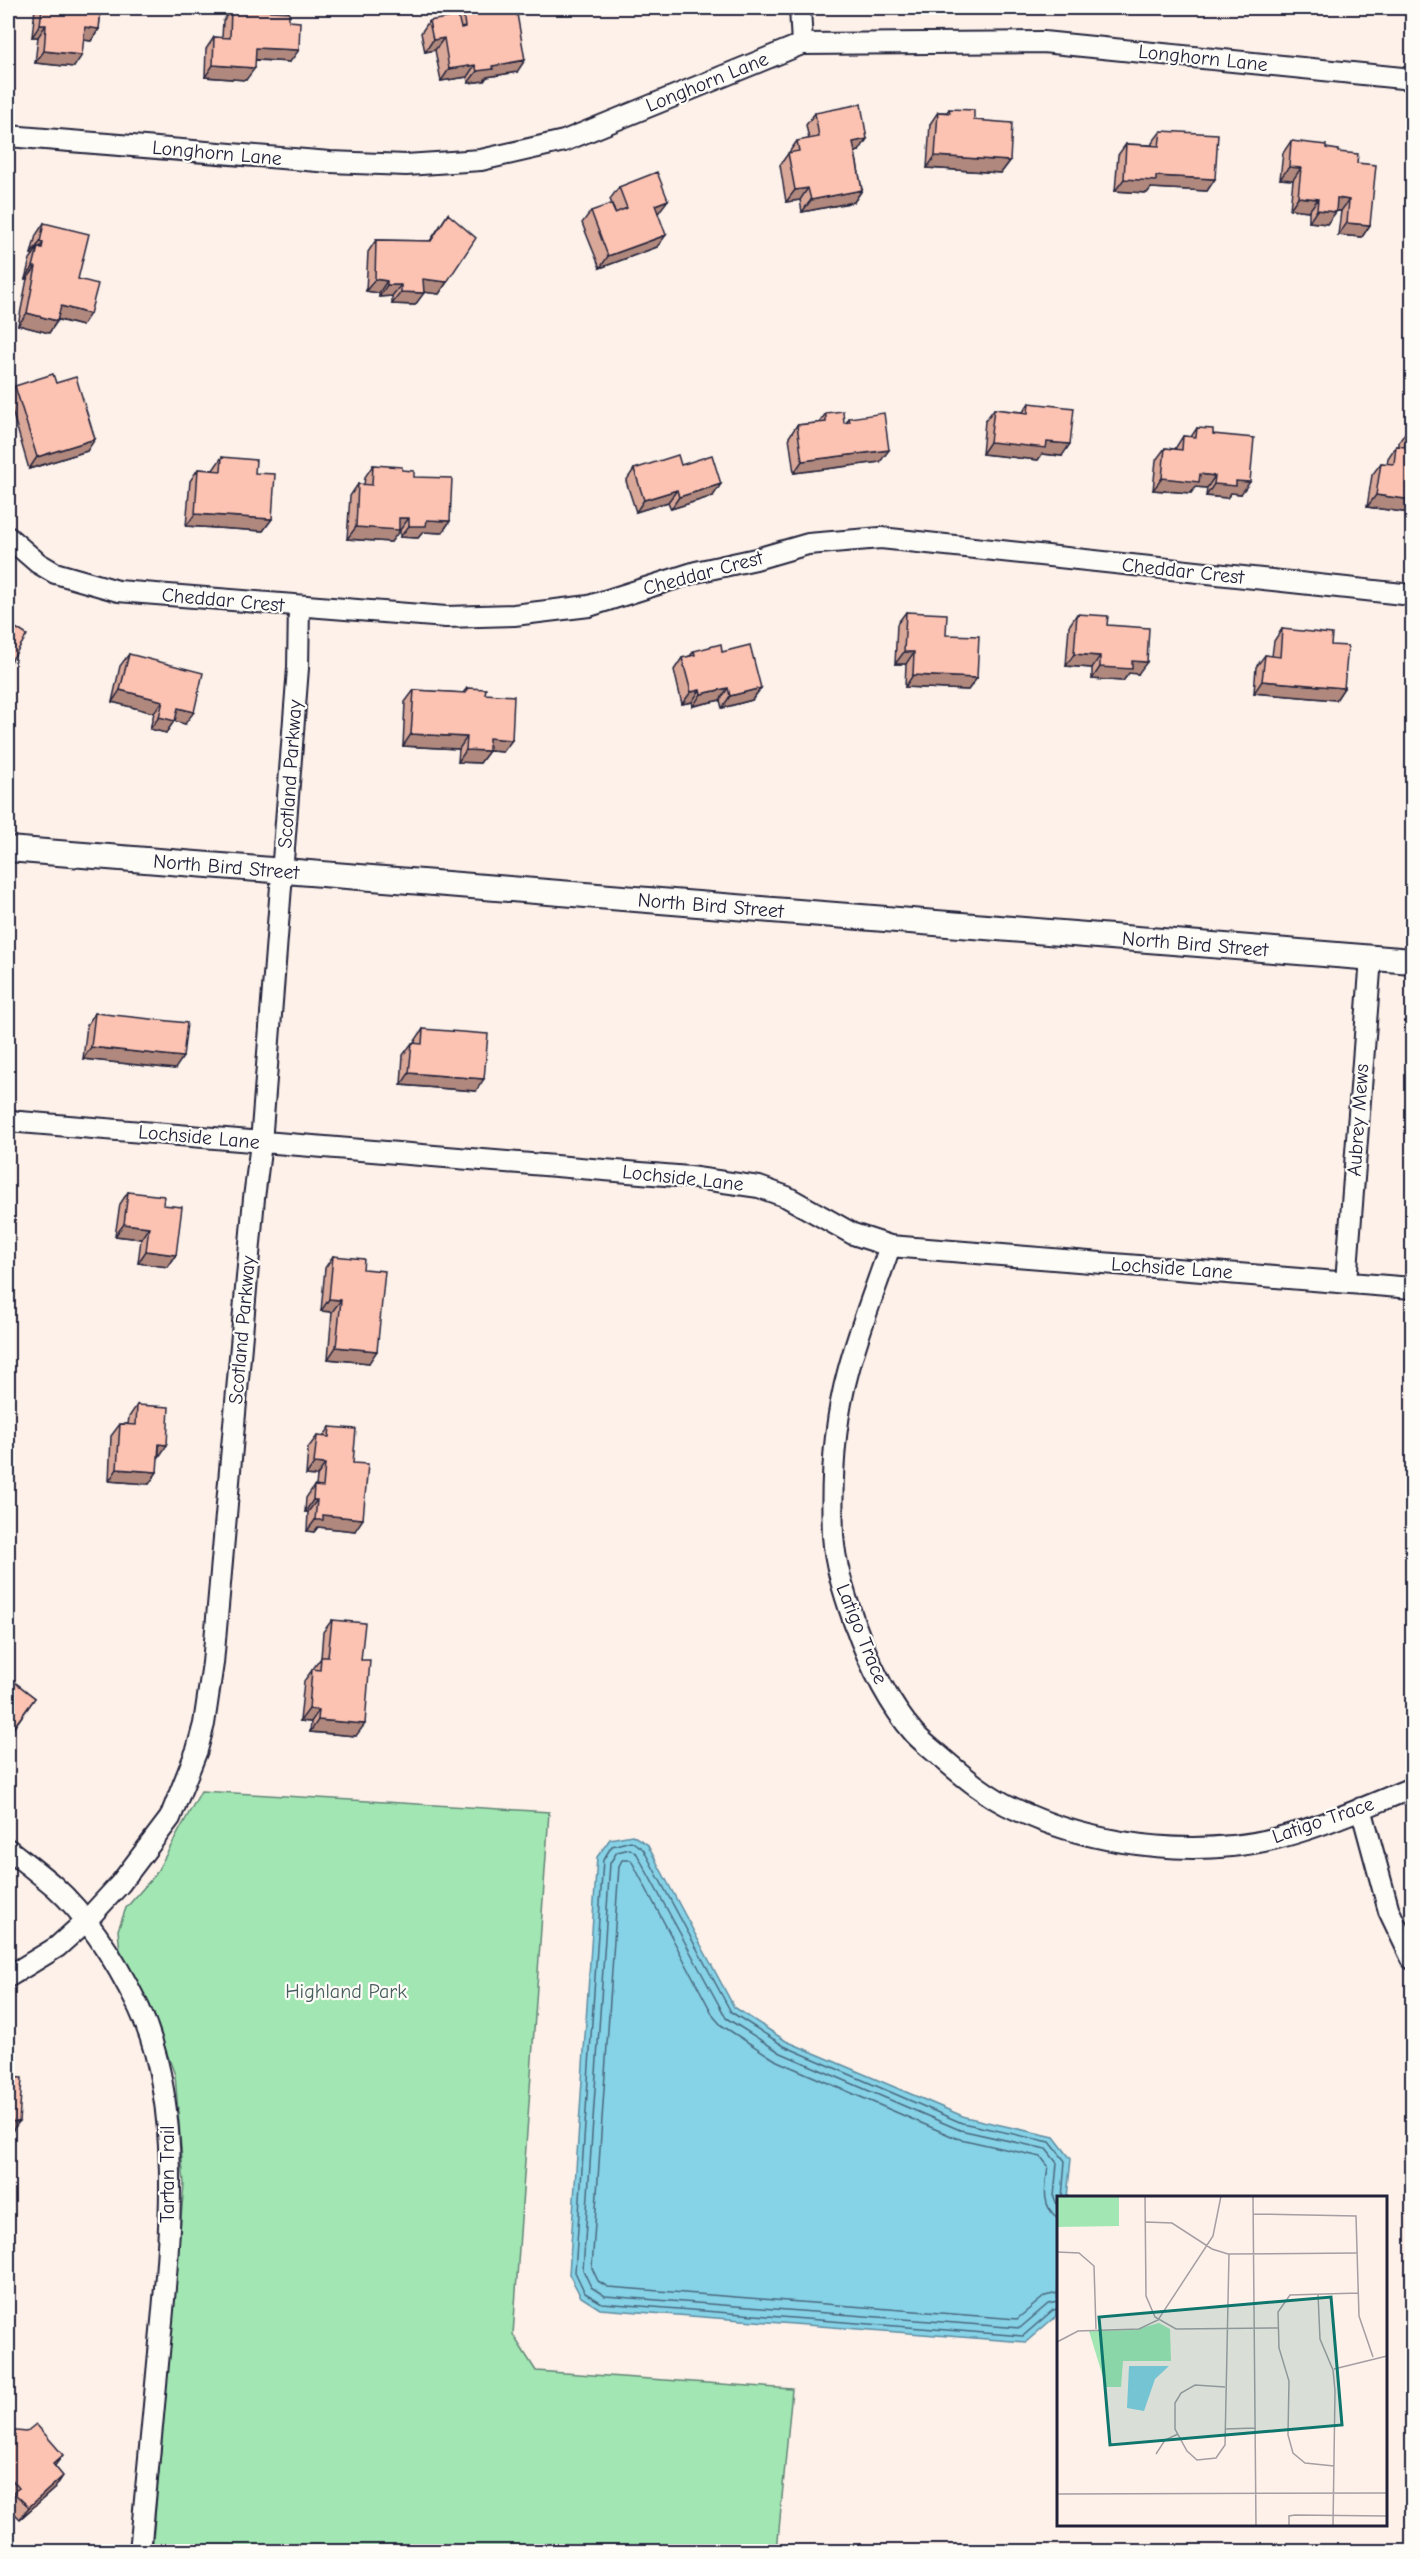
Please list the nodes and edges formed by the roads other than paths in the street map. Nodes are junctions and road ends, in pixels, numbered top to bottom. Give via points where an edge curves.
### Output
1 (800, 8) edge
2 (802, 44) junction
3 (1413, 79) edge
4 (8, 136) edge
5 (8, 537) edge
6 (1413, 595) edge
7 (299, 606) junction
8 (8, 849) edge
9 (283, 871) junction
10 (1371, 958) junction
11 (1413, 962) edge
12 (8, 1120) edge
13 (261, 1143) junction
14 (890, 1246) junction
15 (1346, 1282) junction
16 (1413, 1288) edge
17 (1413, 1788) edge
18 (1361, 1808) junction
19 (8, 1849) edge
20 (86, 1921) junction
21 (1413, 1959) edge
22 (8, 1977) edge
23 (140, 2552) edge

1 - 2 street
2 - 3 street, Longhorn Lane via 1043,42
2 - 4 street, Longhorn Lane via 564,141 481,160 406,165 330,162
5 - 7 street, Cheddar Crest via 55,573 118,591
6 - 7 street, Cheddar Crest via 881,538 808,544 696,572 589,606 514,615 446,617
7 - 9 street, Scotland Parkway
8 - 9 street, North Bird Street
9 - 10 street, North Bird Street
9 - 13 street, Scotland Parkway
10 - 11 street, North Bird Street
10 - 15 street, Aubrey Mews
12 - 13 street, Lochside Lane
13 - 14 street, Lochside Lane via 677,1176 759,1187 787,1197 853,1234
13 - 20 street, Scotland Parkway via 213,1663 204,1724 170,1818
14 - 15 street, Lochside Lane
14 - 18 street, Latigo Trace via 848,1372 833,1485 833,1536 839,1578 862,1644 888,1697 915,1734 966,1779 1013,1809 1058,1827 1125,1842 1181,1848 1233,1846 1299,1833
15 - 16 street
17 - 18 street, Latigo Trace
18 - 21 street via 1389,1911
19 - 20 street, Tartan Trail via 55,1887
20 - 22 street, Scotland Parkway via 57,1947
20 - 23 street, Tartan Trail via 140,2010 159,2068 170,2131 166,2285

